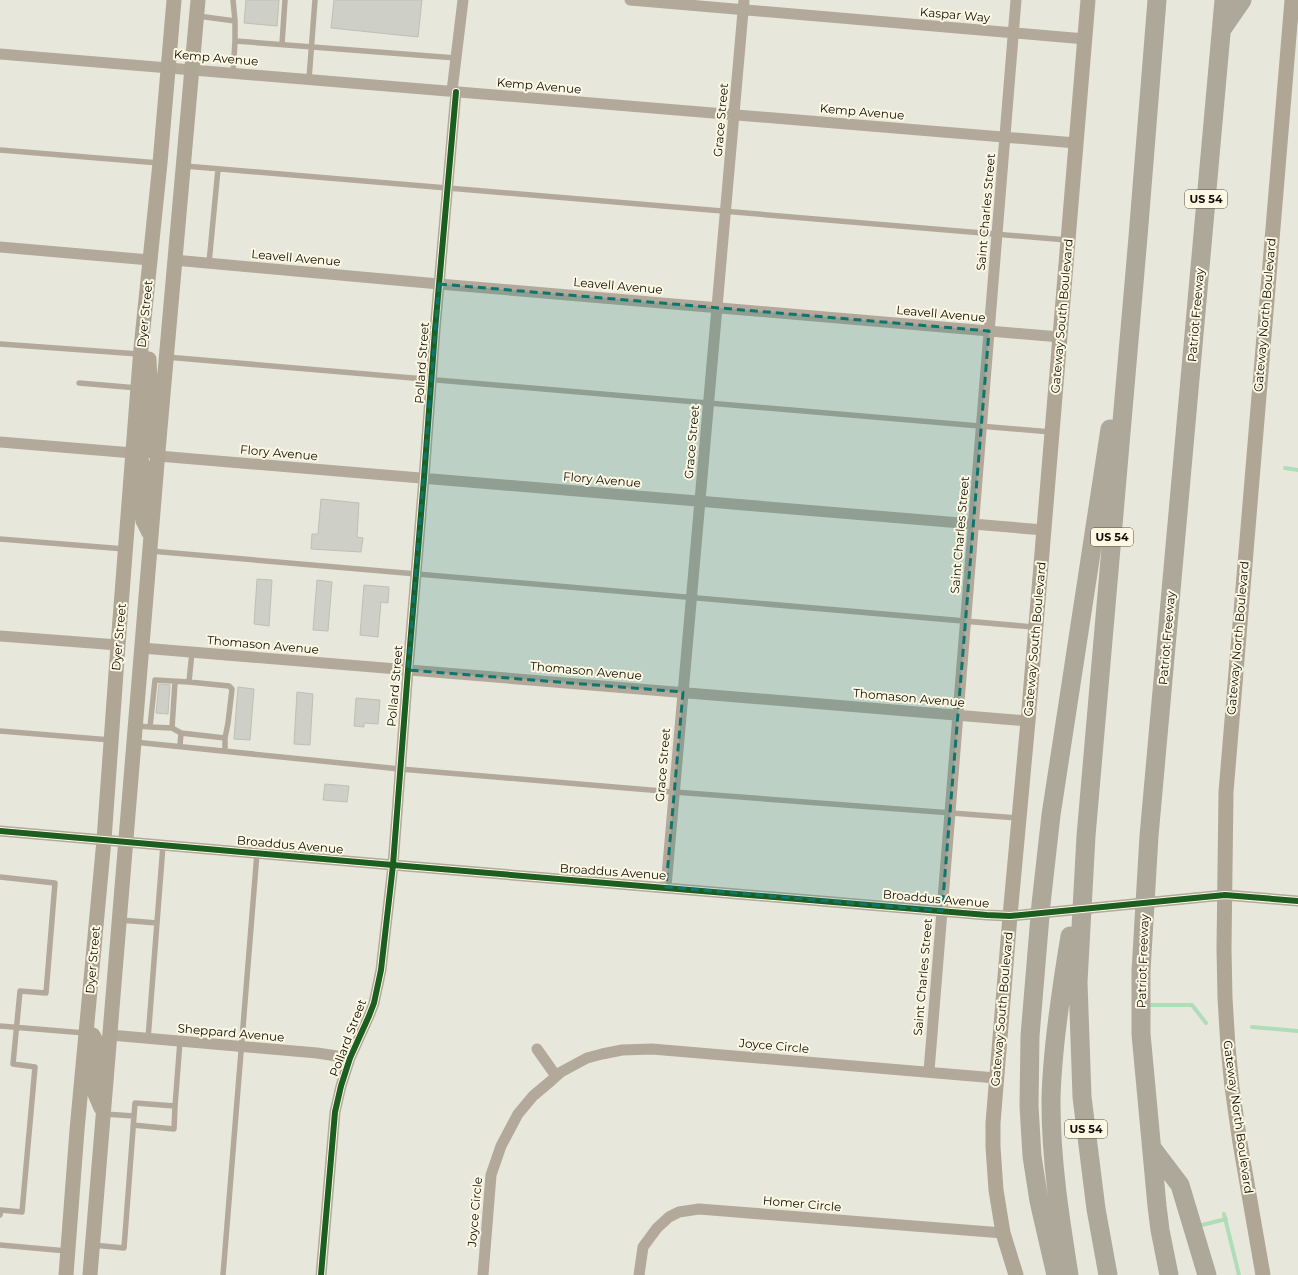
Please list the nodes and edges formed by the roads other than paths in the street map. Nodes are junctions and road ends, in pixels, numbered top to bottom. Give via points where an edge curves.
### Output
1 (174, 0) edge
2 (198, 0) edge
3 (233, 0) edge
4 (285, 0) edge
5 (315, 0) edge
6 (463, 0) edge
7 (630, 0) edge
8 (1016, 0) edge
9 (1088, 0) edge
10 (1157, 0) edge
11 (1224, 0) edge
12 (1242, 0) edge
13 (1292, 0) edge
14 (744, 5) edge
15 (196, 16) junction
16 (235, 21) junction
17 (1222, 28) junction
18 (1014, 34) junction
19 (1085, 39) junction
20 (235, 41) junction
21 (282, 44) junction
22 (311, 47) junction
23 (0, 54) edge
24 (456, 58) junction
25 (168, 68) junction
26 (191, 69) junction
27 (233, 73) junction
28 (309, 79) junction
29 (454, 92) junction
30 (734, 115) junction
31 (1005, 137) junction
32 (1076, 143) junction
33 (0, 150) edge
34 (160, 164) junction
35 (182, 166) junction
36 (218, 169) junction
37 (448, 188) junction
38 (726, 211) junction
39 (997, 234) junction
40 (1138, 237) junction
41 (1068, 240) junction
42 (0, 247) edge
43 (150, 260) junction
44 (174, 260) junction
45 (209, 263) junction
46 (439, 284) junction
47 (717, 308) junction
48 (989, 331) junction
49 (1060, 337) junction
50 (0, 344) edge
51 (141, 351) junction
52 (166, 357) junction
53 (431, 381) junction
54 (79, 383) dead end
55 (138, 388) junction
56 (708, 404) junction
57 (981, 426) junction
58 (1052, 432) junction
59 (0, 442) edge
60 (133, 453) junction
61 (158, 456) junction
62 (424, 478) junction
63 (700, 501) junction
64 (974, 524) junction
65 (1044, 530) junction
66 (151, 535) junction
67 (0, 539) edge
68 (126, 549) junction
69 (150, 551) junction
70 (416, 574) junction
71 (691, 598) junction
72 (966, 621) junction
73 (1036, 627) junction
74 (0, 636) edge
75 (118, 646) junction
76 (142, 648) junction
77 (192, 652) junction
78 (408, 670) junction
79 (175, 682) junction
80 (189, 682) junction
81 (138, 692) junction
82 (683, 692) junction
83 (154, 693) junction
84 (958, 715) junction
85 (1028, 721) junction
86 (135, 726) junction
87 (150, 727) junction
88 (172, 728) junction
89 (0, 731) edge
90 (181, 733) junction
91 (225, 738) junction
92 (111, 740) junction
93 (134, 742) junction
94 (180, 746) junction
95 (225, 751) junction
96 (400, 769) junction
97 (674, 792) junction
98 (950, 813) junction
99 (1018, 818) junction
100 (0, 831) edge
101 (1086, 836) junction
102 (104, 840) junction
103 (126, 842) junction
104 (163, 845) junction
105 (257, 853) junction
106 (393, 865) junction
107 (0, 877) edge
108 (666, 887) junction
109 (1225, 895) junction
110 (1298, 901) edge
111 (942, 911) junction
112 (1010, 916) junction
113 (119, 920) junction
114 (157, 923) junction
115 (0, 1026) edge
116 (17, 1028) junction
117 (86, 1033) junction
118 (110, 1035) junction
119 (148, 1038) junction
120 (180, 1041) junction
121 (242, 1047) junction
122 (537, 1049) dead end
123 (350, 1058) junction
124 (929, 1071) junction
125 (556, 1076) junction
126 (996, 1078) junction
127 (175, 1106) junction
128 (104, 1114) junction
129 (134, 1116) junction
130 (133, 1126) junction
131 (1152, 1148) junction
132 (0, 1215) edge
133 (1003, 1233) junction
134 (0, 1245) edge
135 (92, 1245) junction
136 (68, 1252) junction
137 (66, 1275) edge
138 (76, 1275) edge
139 (90, 1275) edge
140 (223, 1275) edge
141 (321, 1275) edge
142 (483, 1275) edge
143 (639, 1275) edge
144 (1016, 1275) edge
145 (1056, 1275) edge
146 (1068, 1275) edge
147 (1108, 1275) edge
148 (1169, 1275) edge
149 (1207, 1275) edge
150 (1263, 1275) edge

1 - 25 main road, Dyer Street
2 - 15 main road, Dyer Street
3 - 16 lane
4 - 21 lane
5 - 22 lane
6 - 24 street, Pollard Street
7 - 14 street, Kaspar Way
8 - 18 street, Saint Charles Street
9 - 19 main road, Gateway South Boulevard
10 - 40 highway, US 54
11 - 17 highway, Patriot Freeway / US 54
12 - 17 highway
13 - 109 main road, Gateway North Boulevard via 1228,751
14 - 18 street, Kaspar Way
14 - 30 street, Grace Street
15 - 16 lane
15 - 26 main road, Dyer Street
16 - 20 lane
17 - 131 highway, Patriot Freeway / US 54 via 1149,836 1141,971 1141,1034
18 - 19 street, Kaspar Way
18 - 31 street, Saint Charles Street
19 - 32 main road, Gateway South Boulevard
20 - 21 lane
20 - 27 lane
21 - 22 lane
22 - 24 lane
22 - 28 lane
23 - 25 street, Kemp Avenue
24 - 29 street, Pollard Street
25 - 26 street, Kemp Avenue
25 - 34 main road, Dyer Street
26 - 27 street, Kemp Avenue
26 - 35 main road, Dyer Street
27 - 28 street, Kemp Avenue
28 - 29 street, Kemp Avenue
29 - 30 street, Kemp Avenue
29 - 37 street, Pollard Street
30 - 31 street, Kemp Avenue
30 - 38 street, Grace Street
31 - 32 street, Kemp Avenue
31 - 39 street, Saint Charles Street
32 - 41 main road, Gateway South Boulevard
33 - 34 lane
34 - 43 main road, Dyer Street
35 - 36 lane
35 - 44 main road, Dyer Street
36 - 37 lane
36 - 45 lane
37 - 38 lane
37 - 46 street, Pollard Street
38 - 39 lane
38 - 47 street, Grace Street
39 - 41 lane
39 - 48 street, Saint Charles Street
40 - 101 highway, US 54
40 - 145 highway via 1052,815 1031,1021 1029,1106 1032,1156 1045,1231
41 - 49 main road, Gateway South Boulevard
42 - 43 street
43 - 51 main road, Dyer Street
44 - 45 street, Leavell Avenue
44 - 52 main road, Dyer Street
45 - 46 street, Leavell Avenue
46 - 47 street, Leavell Avenue
46 - 53 street, Pollard Street
47 - 48 street, Leavell Avenue
47 - 56 street, Grace Street
48 - 49 street, Leavell Avenue
48 - 57 street, Saint Charles Street
49 - 58 main road, Gateway South Boulevard
50 - 51 lane
51 - 55 main road, Dyer Street
51 - 61 main road via 149,359 150,382 145,440 148,448
52 - 53 lane
52 - 61 main road, Dyer Street
53 - 56 lane
53 - 62 street, Pollard Street
54 - 55 lane
55 - 60 main road, Dyer Street
56 - 57 lane
56 - 63 street, Grace Street
57 - 58 lane
57 - 64 street, Saint Charles Street
58 - 65 main road, Gateway South Boulevard
59 - 60 street
60 - 66 main road via 141,460 144,468 143,521
60 - 68 main road, Dyer Street
61 - 62 street, Flory Avenue
61 - 66 main road, Dyer Street
62 - 63 street, Flory Avenue
62 - 70 street, Pollard Street
63 - 64 street, Flory Avenue
63 - 71 street, Grace Street
64 - 65 street, Flory Avenue
64 - 72 street, Saint Charles Street
65 - 73 main road, Gateway South Boulevard
66 - 69 main road, Dyer Street
67 - 68 lane
68 - 75 main road, Dyer Street
69 - 70 lane
69 - 76 main road, Dyer Street
70 - 71 lane
70 - 78 street, Pollard Street
71 - 72 lane
71 - 82 street, Grace Street
72 - 73 lane
72 - 84 street, Saint Charles Street
73 - 85 main road, Gateway South Boulevard
74 - 75 street
75 - 92 main road, Dyer Street
76 - 77 street, Thomason Avenue
76 - 81 main road, Dyer Street
77 - 78 street, Thomason Avenue
77 - 80 lane
78 - 82 street, Thomason Avenue
78 - 96 street, Pollard Street
79 - 80 lane
79 - 83 lane via 155,680
79 - 88 lane
80 - 91 lane via 229,686 232,689
81 - 83 lane
81 - 86 main road, Dyer Street
82 - 84 street, Thomason Avenue
82 - 97 street, Grace Street
83 - 87 lane
84 - 85 street, Thomason Avenue
84 - 98 street, Saint Charles Street
85 - 99 main road, Gateway South Boulevard
86 - 87 lane
86 - 93 main road, Dyer Street
87 - 88 lane
88 - 90 lane
89 - 92 lane
90 - 91 lane
90 - 94 lane
91 - 95 lane
92 - 102 main road, Dyer Street
93 - 94 lane
93 - 103 main road, Dyer Street
94 - 95 lane
95 - 96 lane
96 - 97 lane
96 - 106 street, Pollard Street
97 - 98 lane
97 - 108 street, Grace Street
98 - 99 lane
98 - 111 street, Saint Charles Street
99 - 112 main road, Gateway South Boulevard
100 - 102 street, Broaddus Avenue
101 - 146 highway via 1060,991 1051,1101 1058,1207
101 - 147 highway, US 54 via 1078,982 1082,1097 1096,1209
102 - 103 street, Broaddus Avenue
102 - 117 main road, Dyer Street
103 - 104 street, Broaddus Avenue
103 - 113 main road, Dyer Street
104 - 105 street, Broaddus Avenue
104 - 114 lane
105 - 106 street, Broaddus Avenue
105 - 121 lane
106 - 108 street, Broaddus Avenue
106 - 123 street, Pollard Street via 381,970 374,1003
107 - 116 lane via 55,883 46,993 20,991
108 - 111 street, Broaddus Avenue
109 - 110 street, Broaddus Avenue
109 - 112 street, Broaddus Avenue
109 - 150 main road, Gateway North Boulevard via 1225,998 1230,1067 1240,1143
111 - 112 street, Broaddus Avenue
111 - 124 street, Saint Charles Street
112 - 126 main road, Gateway South Boulevard
113 - 114 lane
113 - 118 main road, Dyer Street
114 - 119 lane
115 - 116 lane
116 - 117 lane
116 - 132 lane via 13,1064 35,1067 33,1092 22,1212 1,1210
117 - 128 main road via 93,1035 97,1043 95,1094
117 - 136 main road, Dyer Street
118 - 119 street, Sheppard Avenue
118 - 128 main road, Dyer Street
119 - 120 street, Sheppard Avenue
120 - 121 street, Sheppard Avenue
120 - 127 lane
121 - 123 street, Sheppard Avenue
121 - 140 lane
122 - 125 street
123 - 141 street, Pollard Street via 335,1112
124 - 125 street, Joyce Circle via 652,1049 622,1050 587,1058
124 - 126 street, Joyce Circle
125 - 142 street, Joyce Circle via 533,1096 518,1114 501,1146 491,1175
126 - 133 main road, Gateway South Boulevard via 993,1147
127 - 129 lane via 135,1103
127 - 130 lane via 174,1129
128 - 129 lane
128 - 135 main road, Dyer Street
129 - 130 lane
130 - 135 lane via 124,1248
131 - 148 highway, Patriot Freeway / US 54 via 1160,1230
131 - 149 highway via 1180,1185
133 - 143 street, Homer Circle via 699,1209 679,1212 657,1228 643,1247
133 - 144 main road, Gateway South Boulevard
134 - 136 lane
135 - 139 main road, Dyer Street
136 - 137 main road, Dyer Street
136 - 138 main road via 75,1262

